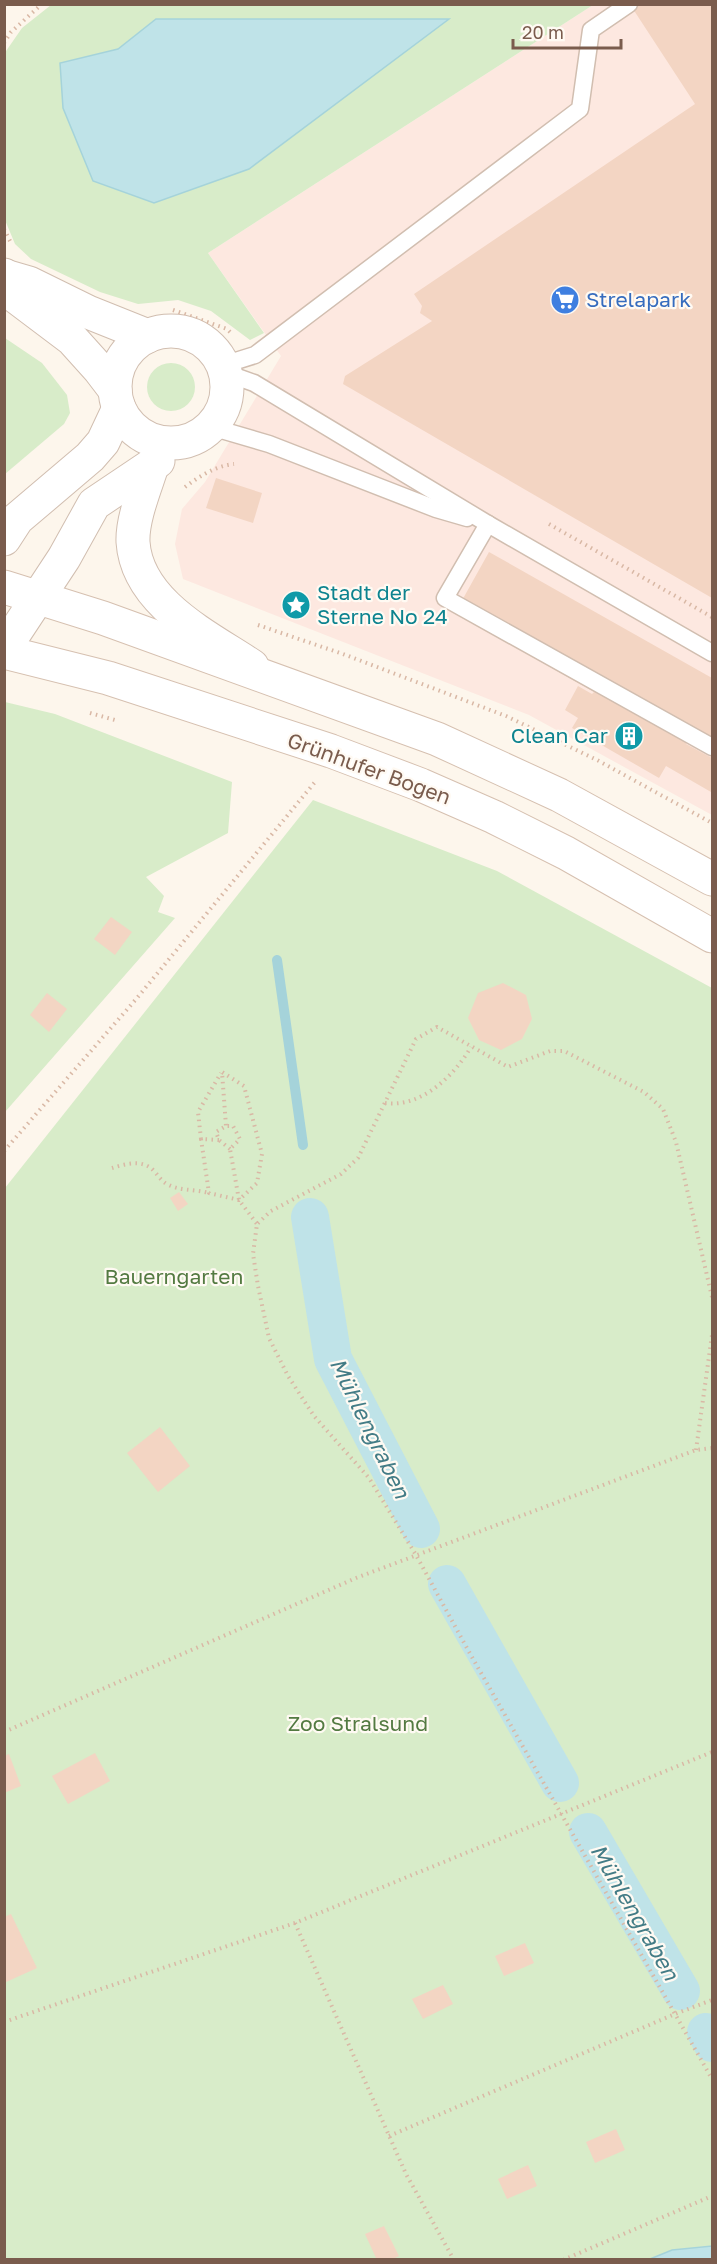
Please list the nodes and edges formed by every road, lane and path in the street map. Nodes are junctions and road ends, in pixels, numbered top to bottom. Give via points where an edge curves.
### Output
1 (42, 4) edge
2 (629, 4) edge
3 (4, 43) edge
4 (5, 275) edge
5 (148, 336) junction
6 (224, 369) junction
7 (117, 399) junction
8 (211, 426) junction
9 (177, 443) junction
10 (269, 444) junction
11 (152, 466) junction
12 (179, 491) dead end
13 (488, 524) junction
14 (4, 538) edge
15 (4, 587) edge
16 (40, 597) junction
17 (254, 624) dead end
18 (4, 650) edge
19 (712, 653) edge
20 (274, 680) junction
21 (712, 747) edge
22 (314, 783) dead end
23 (712, 824) edge
24 (712, 879) edge
25 (712, 936) edge
26 (471, 1047) junction
27 (222, 1072) junction
28 (385, 1103) junction
29 (225, 1126) junction
30 (201, 1138) junction
31 (219, 1140) junction
32 (230, 1149) junction
33 (4, 1150) edge
34 (112, 1168) dead end
35 (209, 1193) junction
36 (239, 1200) junction
37 (257, 1224) junction
38 (712, 1297) edge
39 (712, 1335) edge
40 (712, 1448) edge
41 (696, 1450) junction
42 (416, 1555) junction
43 (4, 1732) edge
44 (712, 1752) edge
45 (562, 1814) junction
46 (294, 1923) junction
47 (712, 2000) edge
48 (675, 2014) junction
49 (4, 2022) edge
50 (712, 2079) edge
51 (389, 2136) junction
52 (712, 2196) edge
53 (454, 2259) edge
54 (563, 2259) edge

1 - 3 path
2 - 6 lane via 591,30 580,109 255,355
4 - 5 main road
4 - 7 main road via 15,296 72,339 99,369
5 - 6 main road via 177,331 192,335 210,347
5 - 7 main road via 123,358 117,373
6 - 8 main road via 227,392 222,411
6 - 13 lane via 254,383
7 - 9 main road via 128,423 142,435 159,442
7 - 14 main road via 103,442 17,519
8 - 9 main road via 195,438
8 - 10 lane
9 - 11 main road, Grünhufer Bogen
10 - 12 path via 255,466 226,465 202,474
10 - 13 lane via 436,509
11 - 16 main road, Grünhufer Bogen via 94,504
11 - 20 main road via 133,541 145,581 174,614
13 - 19 lane
13 - 21 lane via 445,598
15 - 16 main road
16 - 18 main road, Grünhufer Bogen
16 - 20 main road
17 - 23 path via 506,716 597,760
18 - 25 main road, Grünhufer Bogen via 108,678 331,751 421,785 566,853
20 - 24 main road via 437,739 512,773
22 - 33 path via 137,998
26 - 28 path via 461,1064 433,1089 397,1105
26 - 28 path via 437,1027 416,1039
26 - 38 path via 508,1067 550,1051 564,1051 644,1092 663,1109 676,1142
27 - 29 path
27 - 30 path via 198,1112
27 - 36 path via 244,1086 262,1154 257,1183
28 - 37 path via 358,1158 342,1174 271,1211
29 - 31 path via 216,1132
29 - 32 path via 233,1126 240,1138
30 - 31 path
30 - 35 path
31 - 32 path
32 - 36 path
34 - 35 path via 124,1164 147,1166 166,1184
35 - 36 path
36 - 37 path
37 - 42 path via 253,1254 269,1338 314,1416 369,1478
39 - 41 path
40 - 41 path
41 - 42 path
42 - 43 path
42 - 45 path
44 - 45 path
45 - 46 path
45 - 48 path
46 - 49 path
46 - 51 path
47 - 48 path
48 - 50 path
48 - 51 path
51 - 53 path
52 - 54 path

